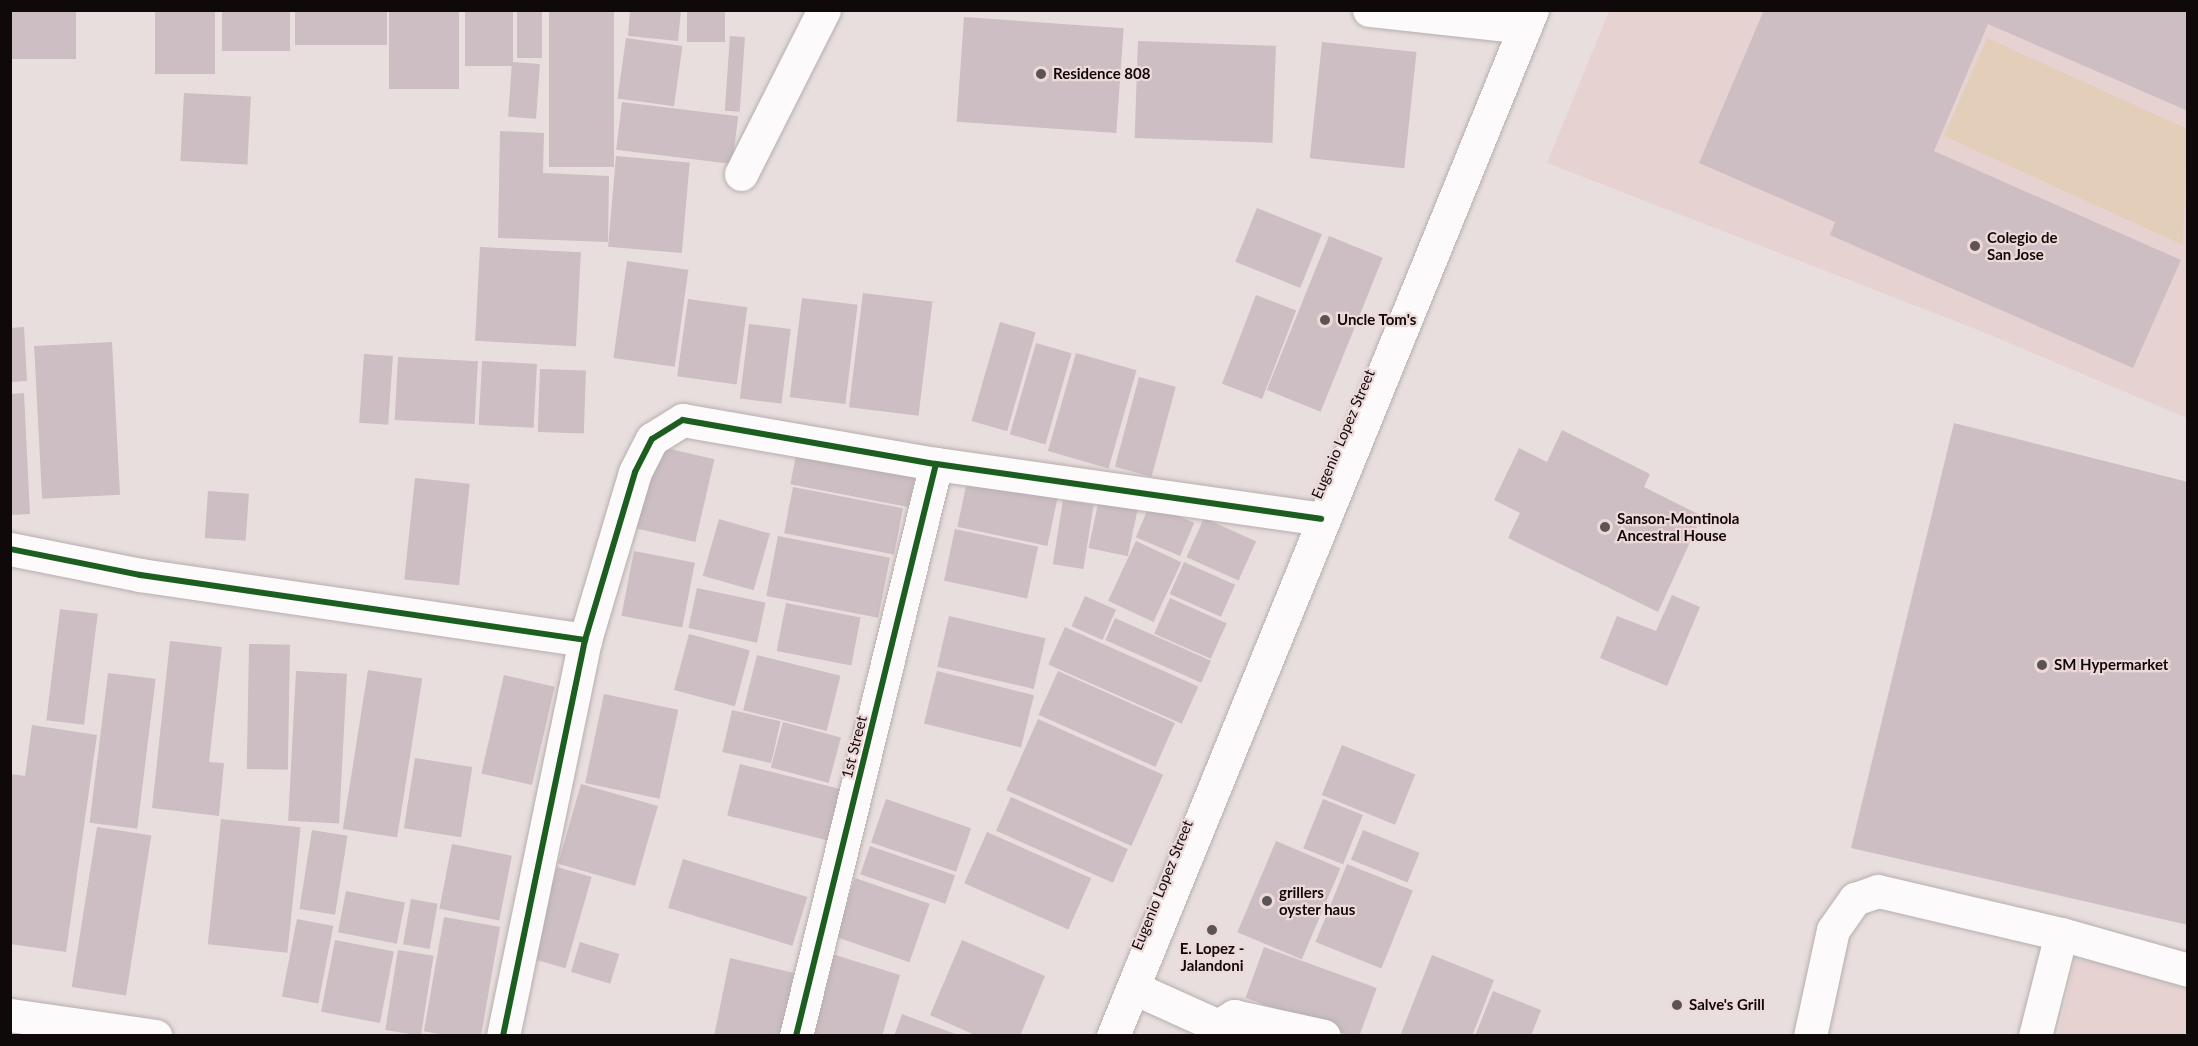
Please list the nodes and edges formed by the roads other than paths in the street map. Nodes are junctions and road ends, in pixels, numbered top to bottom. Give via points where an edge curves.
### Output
1 (824, 10) edge
2 (1369, 10) edge
3 (1528, 19) edge
4 (741, 174) dead end
5 (936, 464) junction
6 (1321, 519) junction
7 (10, 549) edge
8 (585, 640) junction
9 (2061, 933) junction
10 (2187, 970) edge
11 (1134, 988) junction
12 (10, 1015) edge
13 (1217, 1031) edge
14 (155, 1035) edge
15 (503, 1035) edge
16 (796, 1035) edge
17 (1113, 1035) edge
18 (1324, 1035) edge
19 (1810, 1035) edge
20 (2034, 1035) edge

1 - 4 street
2 - 3 street
3 - 6 street, Eugenio Lopez Street
5 - 6 street
5 - 8 street via 683,420 652,439 635,472
5 - 16 street, 1st Street
6 - 11 street, Eugenio Lopez Street
7 - 8 street via 140,575
8 - 15 street
9 - 10 street
9 - 19 street via 1878,891 1855,898 1833,930
9 - 20 street
11 - 13 street
11 - 17 street, Eugenio Lopez Street
12 - 14 street
13 - 18 street via 1234,1016

